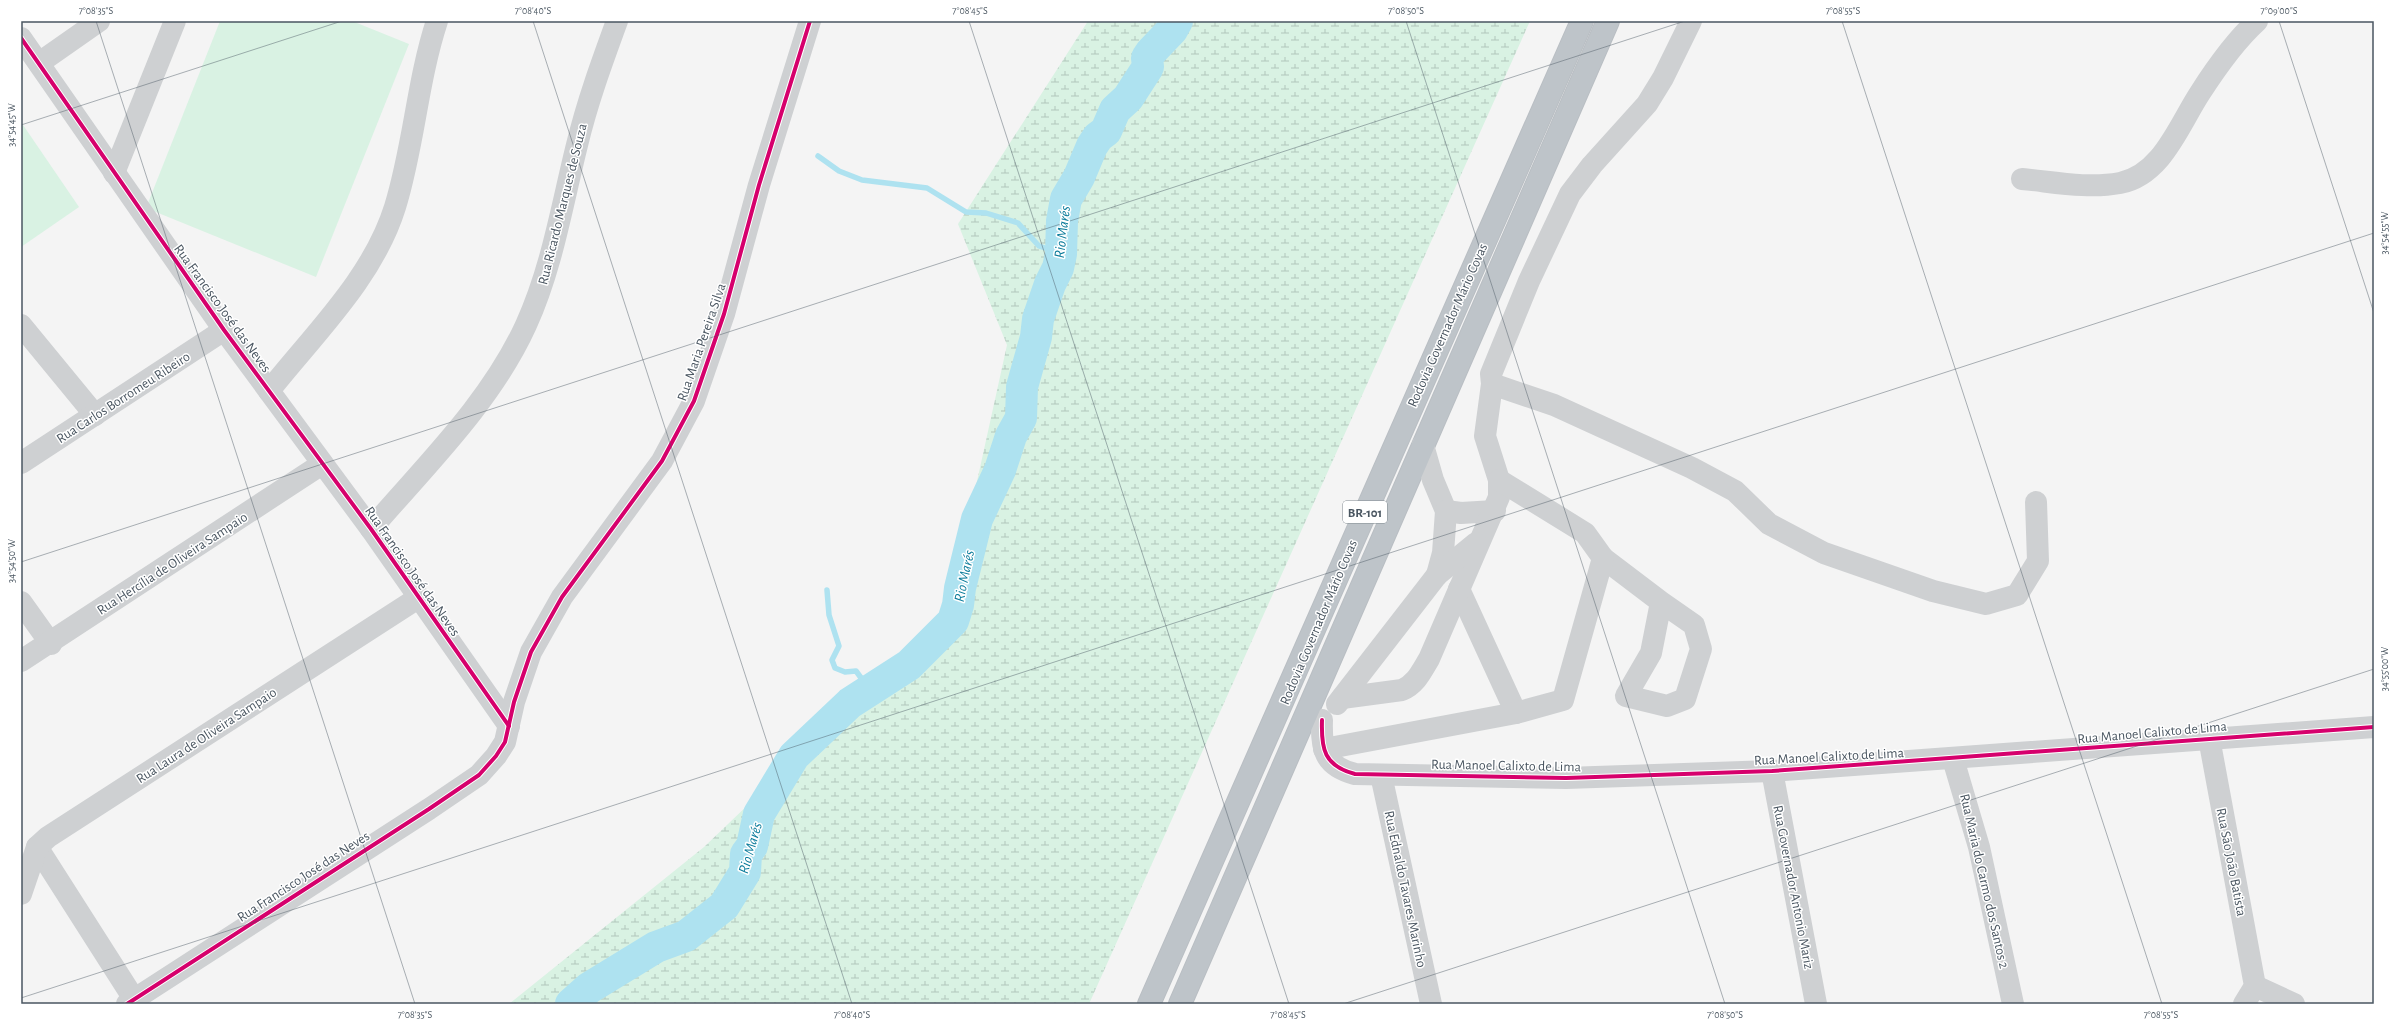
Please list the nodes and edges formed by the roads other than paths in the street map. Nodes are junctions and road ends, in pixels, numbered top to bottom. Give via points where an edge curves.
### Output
1 (99, 21) edge
2 (175, 21) edge
3 (437, 21) edge
4 (617, 21) edge
5 (810, 21) edge
6 (1582, 21) edge
7 (1608, 21) edge
8 (1691, 21) edge
9 (1706, 21) edge
10 (2257, 21) edge
11 (21, 38) edge
12 (39, 63) junction
13 (114, 173) junction
14 (2022, 179) dead end
15 (21, 324) edge
16 (224, 330) junction
17 (1492, 384) junction
18 (269, 390) junction
19 (95, 415) junction
20 (1423, 445) junction
21 (21, 463) edge
22 (322, 464) junction
23 (1499, 480) junction
24 (2036, 502) dead end
25 (1446, 511) junction
26 (1495, 511) junction
27 (371, 529) junction
28 (1478, 541) junction
29 (1602, 558) junction
30 (1437, 575) junction
31 (1459, 589) junction
32 (418, 598) junction
33 (21, 602) edge
34 (1661, 602) junction
35 (50, 644) junction
36 (21, 661) edge
37 (1342, 698) junction
38 (1516, 713) junction
39 (1322, 720) junction
40 (509, 726) junction
41 (2374, 727) edge
42 (2209, 738) junction
43 (1324, 749) junction
44 (1953, 759) junction
45 (1284, 766) junction
46 (1772, 771) junction
47 (1381, 775) junction
48 (37, 847) junction
49 (21, 894) edge
50 (2249, 995) edge
51 (130, 1002) edge
52 (1149, 1004) edge
53 (1180, 1004) edge
54 (1431, 1004) edge
55 (1816, 1004) edge
56 (2013, 1004) edge
57 (2294, 1004) edge

1 - 12 street
2 - 13 street
3 - 18 street via 427,50 395,207 382,239 362,274
4 - 27 street, Rua Ricardo Marques de Souza via 597,75 577,144 545,278 526,325 507,362 474,408
5 - 40 street, Rua Maria Pereira Silva via 761,177 724,314 694,401 662,461 562,597 531,652
6 - 52 highway, Rodovia Governador Mário Covas / BR-101
7 - 20 highway, Rodovia Governador Mário Covas / BR-101
8 - 17 street via 1647,104 1592,165 1570,194 1529,281 1491,374
9 - 17 street via 1666,102 1603,167 1576,204 1550,258 1500,377
10 - 14 street via 2243,34 2201,92 2158,161 2142,174 2121,183 2098,185
11 - 12 street, Rua Francisco José das Neves
12 - 13 street, Rua Francisco José das Neves
13 - 16 street, Rua Francisco José das Neves
15 - 19 street
16 - 18 street, Rua Francisco José das Neves
16 - 19 street, Rua Carlos Borromeu Ribeiro
17 - 23 street via 1485,436
17 - 24 street via 1554,405 1692,468 1735,491 1769,524 1824,553 1933,591 1986,604 2017,595 2038,561
18 - 22 street, Rua Francisco José das Neves
19 - 21 street, Rua Carlos Borromeu Ribeiro
20 - 25 street via 1433,480
20 - 45 highway, Rodovia Governador Mário Covas / BR-101
22 - 27 street, Rua Francisco José das Neves
22 - 35 street, Rua Hercília de Oliveira Sampaio
23 - 26 street via 1499,497
23 - 29 street via 1585,533
25 - 26 street
25 - 30 street via 1443,553
26 - 28 street
27 - 32 street, Rua Francisco José das Neves
28 - 30 street
28 - 31 street
29 - 34 street
29 - 38 street via 1562,700
30 - 37 street
31 - 37 street via 1429,659 1416,680 1402,690
31 - 38 street
32 - 40 street, Rua Francisco José das Neves
32 - 48 street, Rua Laura de Oliveira Sampaio via 48,837
33 - 35 street
34 - 34 street via 1651,653 1626,696 1667,706 1685,699 1701,649 1694,625
35 - 36 street, Rua Hercília de Oliveira Sampaio
37 - 39 street
38 - 43 street
39 - 43 street
39 - 45 street
40 - 51 street, Rua Francisco José das Neves via 505,742 480,775
41 - 42 street, Rua Manoel Calixto de Lima
42 - 44 street, Rua Manoel Calixto de Lima
42 - 50 street, Rua São João Batista
43 - 47 street, Rua Manoel Calixto de Lima via 1328,759 1344,771
44 - 46 street, Rua Manoel Calixto de Lima
44 - 56 street, Rua Maria do Carmo dos Santos 2 via 1979,847
45 - 53 highway, Rodovia Governador Mário Covas / BR-101
46 - 47 street, Rua Manoel Calixto de Lima via 1566,778
46 - 55 street, Rua Governador Antonio Mariz
47 - 54 street, Rua Ednaldo Tavares Marinho
48 - 49 street
48 - 51 street
50 - 57 street, Rua São João Batista

